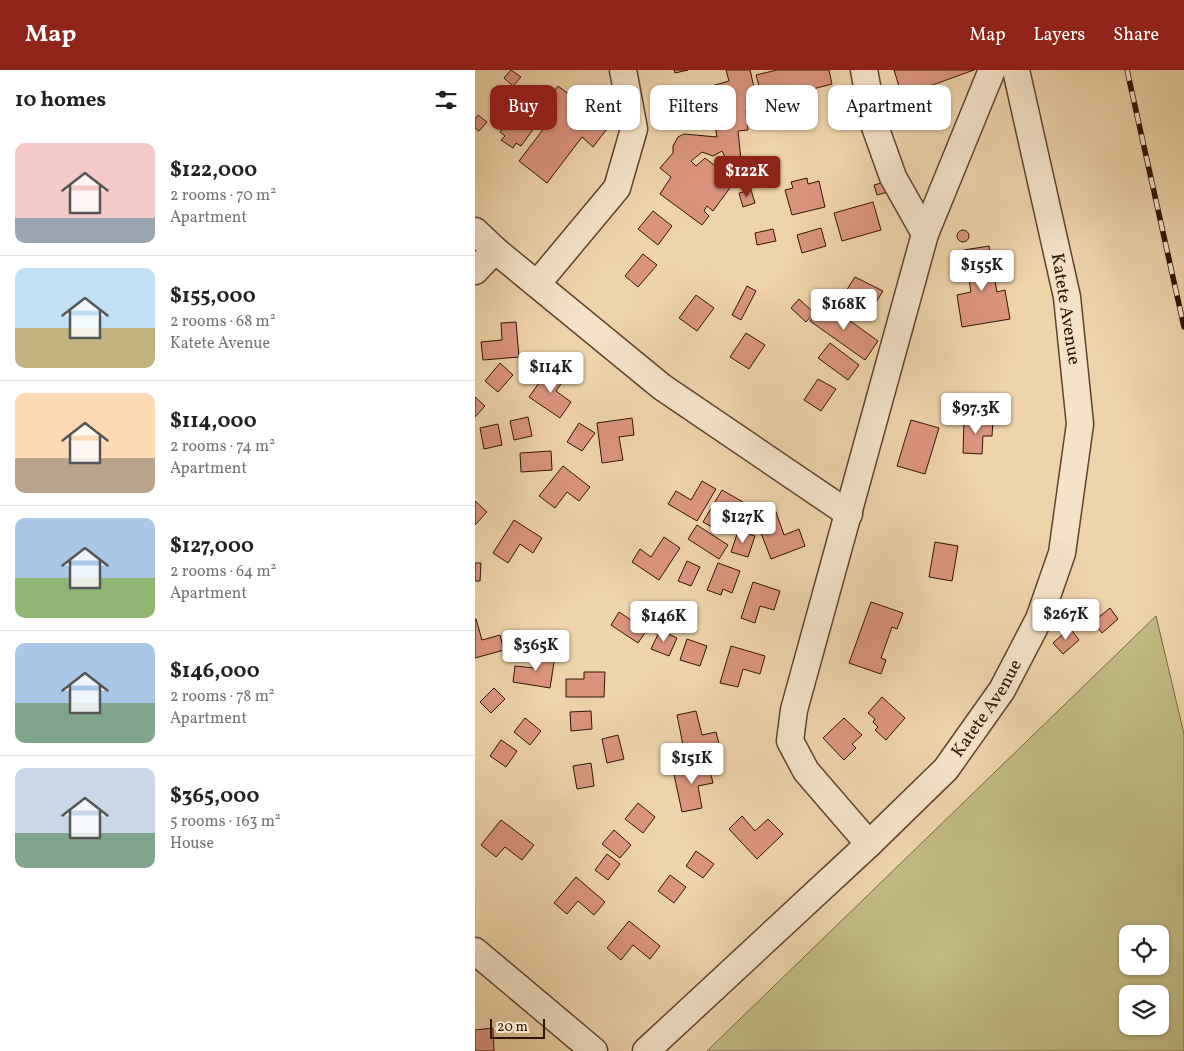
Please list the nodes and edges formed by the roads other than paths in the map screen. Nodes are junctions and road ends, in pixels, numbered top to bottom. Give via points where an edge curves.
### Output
1 (623, 70) edge
2 (864, 70) edge
3 (992, 70) edge
4 (1016, 70) edge
5 (475, 231) edge
6 (925, 234) junction
7 (495, 250) junction
8 (475, 271) edge
9 (537, 284) junction
10 (849, 514) junction
11 (869, 844) junction
12 (475, 951) edge
13 (594, 1051) edge
14 (646, 1051) edge

1 - 9 street via 633,129 617,188
2 - 6 street via 874,124 893,176
3 - 6 street
4 - 11 street, Katete Avenue via 1067,297 1080,424 1062,554 1039,619 1002,690 946,769
5 - 7 street
6 - 10 street
7 - 8 street
7 - 9 street
9 - 10 street via 662,387
10 - 11 street via 794,710 791,741 806,771
11 - 14 street, Katete Avenue
12 - 13 street

